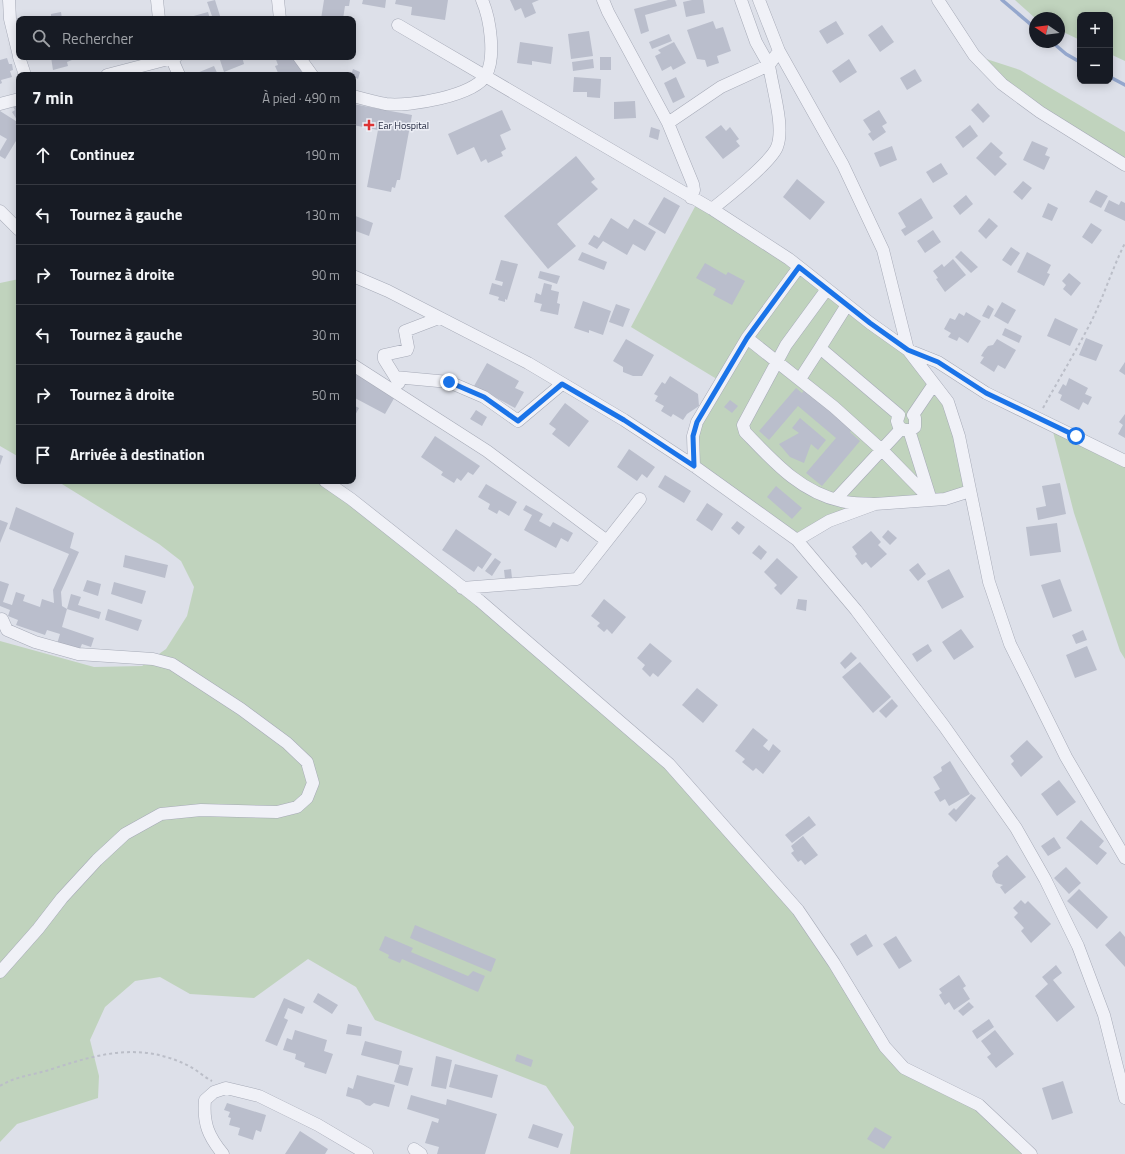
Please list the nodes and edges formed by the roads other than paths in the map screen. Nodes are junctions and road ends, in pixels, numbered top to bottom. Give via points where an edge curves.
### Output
1 (9, 0) edge
2 (157, 0) edge
3 (278, 0) edge
4 (482, 0) edge
5 (603, 0) edge
6 (741, 0) edge
7 (759, 0) edge
8 (938, 0) edge
9 (159, 16) edge
10 (280, 16) edge
11 (398, 25) dead end
12 (16, 44) edge
13 (779, 51) junction
14 (20, 60) edge
15 (161, 60) edge
16 (173, 60) edge
17 (301, 60) edge
18 (768, 65) junction
19 (24, 72) edge
20 (118, 72) edge
21 (177, 72) edge
22 (310, 72) edge
23 (486, 76) junction
24 (356, 97) edge
25 (16, 99) edge
26 (0, 104) edge
27 (668, 123) junction
28 (1125, 165) edge
29 (691, 198) junction
30 (712, 210) junction
31 (0, 211) edge
32 (16, 227) edge
33 (799, 267) junction
34 (356, 277) edge
35 (827, 289) junction
36 (848, 305) junction
37 (439, 318) junction
38 (747, 338) junction
39 (820, 348) junction
40 (908, 350) junction
41 (776, 362) junction
42 (356, 366) edge
43 (396, 377) junction
44 (800, 379) junction
45 (562, 384) junction
46 (934, 384) junction
47 (410, 401) junction
48 (905, 429) junction
49 (881, 450) junction
50 (1125, 461) edge
51 (694, 466) junction
52 (329, 484) edge
53 (970, 491) junction
54 (836, 499) junction
55 (640, 500) dead end
56 (931, 500) junction
57 (875, 504) junction
58 (607, 540) junction
59 (797, 540) junction
60 (462, 588) junction
61 (2, 619) dead end
62 (1125, 858) edge
63 (0, 972) edge
64 (1125, 1098) edge
65 (224, 1154) edge
66 (368, 1154) edge
67 (1031, 1154) edge

1 - 12 street
2 - 9 street
3 - 10 street
4 - 23 street via 492,38
5 - 27 street
6 - 18 street via 756,42
7 - 13 street
8 - 28 street via 974,55 1002,84 1040,112
11 - 23 street
13 - 18 street
13 - 40 street via 843,165 883,250
14 - 19 street
15 - 20 street
16 - 21 street
17 - 22 street
18 - 27 street via 721,87
18 - 30 street via 778,120 779,136 776,149 756,171
23 - 24 street via 469,90 423,102 387,104
23 - 29 street
25 - 26 street
27 - 29 street via 694,190
29 - 30 street
30 - 33 street
31 - 32 street
33 - 35 street
33 - 38 street
34 - 37 street
35 - 36 street
35 - 41 street
36 - 39 street
36 - 40 street
37 - 43 street via 406,331 407,350 384,355
37 - 45 street via 528,363
38 - 41 street
38 - 51 street via 697,422 693,436
39 - 44 street
39 - 48 street via 899,415 899,427
40 - 46 street
40 - 50 street via 938,362 986,393
41 - 44 street
41 - 54 street via 743,425 745,432 779,466 806,488
42 - 47 street
43 - 45 street via 449,382 484,397 518,421
43 - 47 street
44 - 49 street
45 - 51 street via 624,420
46 - 48 street via 913,415 915,426
46 - 53 street via 948,402 959,436
47 - 58 street via 487,451
48 - 49 street
48 - 56 street
49 - 54 street
49 - 56 street
51 - 59 street
52 - 60 street
53 - 56 street via 945,499
53 - 62 street via 989,582 1010,644 1066,757
54 - 57 street via 842,502
55 - 58 street
56 - 57 street
57 - 59 street via 829,521
58 - 60 street via 577,579
59 - 64 street via 856,610 944,726 1016,828 1078,946 1104,1015
60 - 67 street via 669,764 798,910 885,1047 904,1068 979,1104
61 - 63 street via 7,630 35,642 78,654 153,659 172,664 287,743 307,762 313,783 307,798 297,807 277,812 201,810 161,814 126,834 96,860
65 - 66 street via 207,1130 204,1115 205,1100 214,1092 226,1088 259,1096 318,1125

